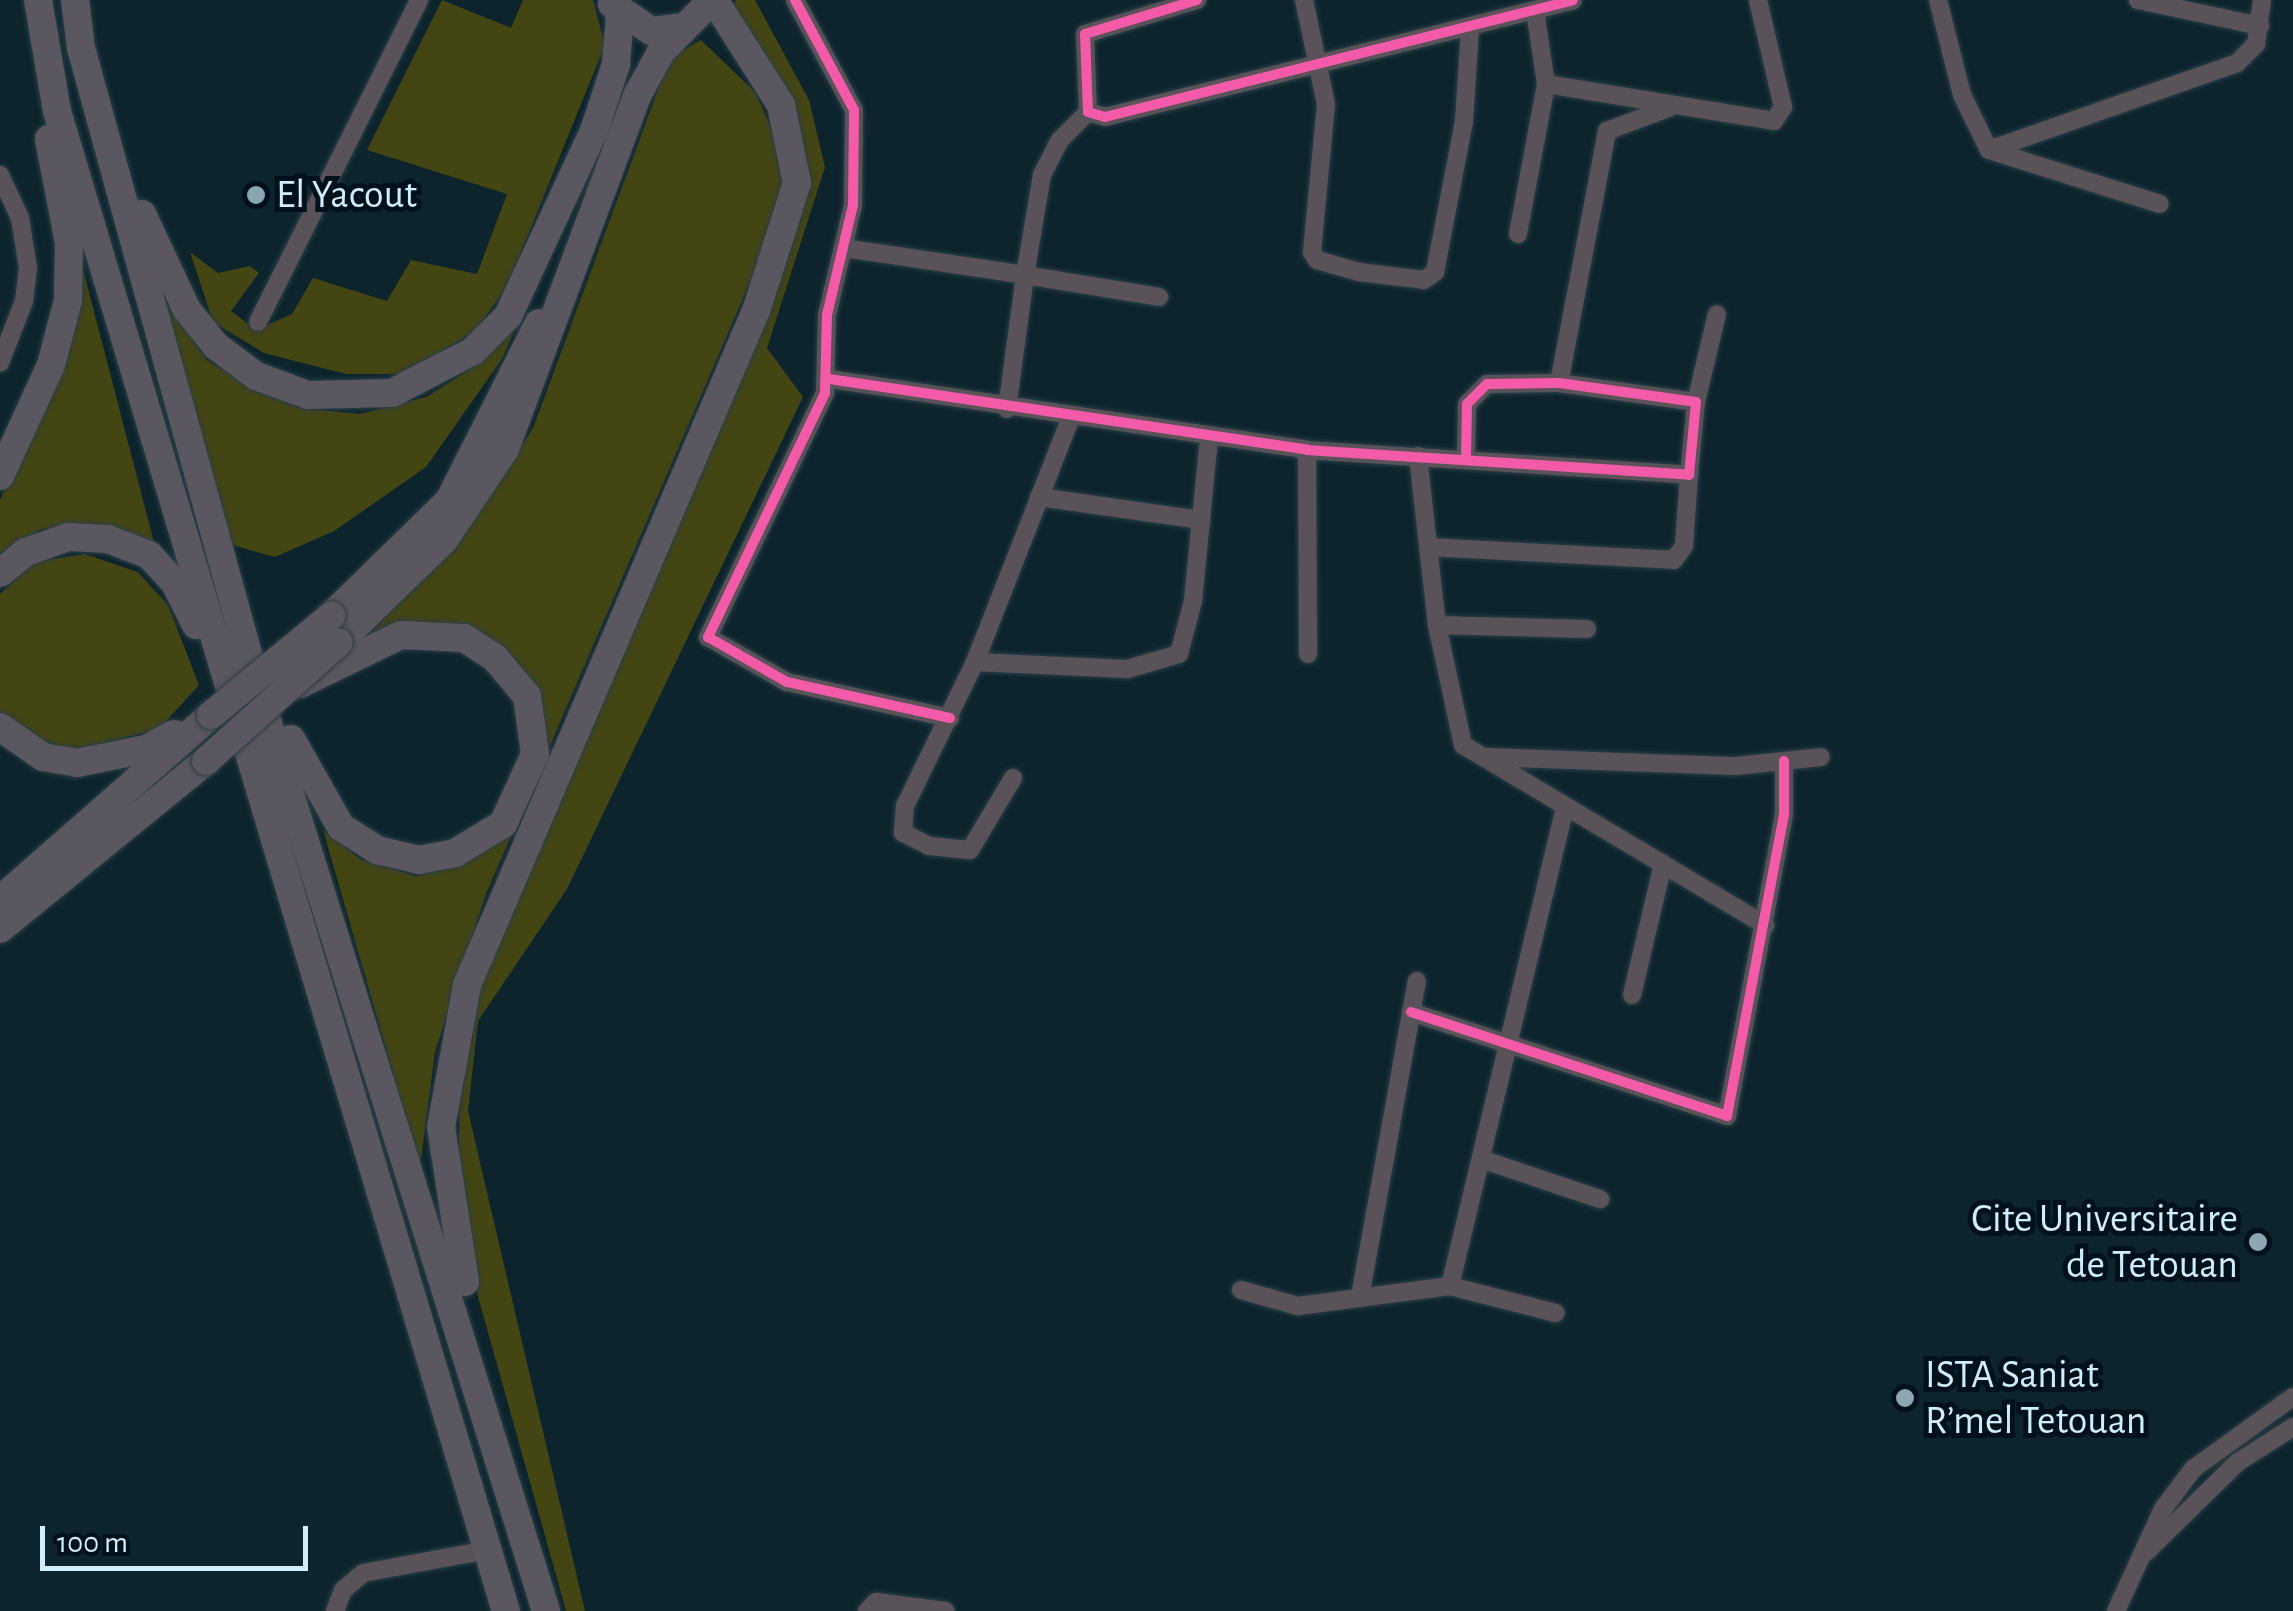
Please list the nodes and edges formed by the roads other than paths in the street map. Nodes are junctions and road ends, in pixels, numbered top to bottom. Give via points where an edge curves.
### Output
1 (21, 0) edge
2 (38, 0) edge
3 (75, 0) edge
4 (87, 0) edge
5 (419, 0) edge
6 (713, 0) edge
7 (795, 0) edge
8 (811, 0) edge
9 (1197, 0) edge
10 (1304, 0) edge
11 (1573, 0) edge
12 (1758, 0) edge
13 (1938, 0) edge
14 (2138, 0) edge
15 (2262, 0) edge
16 (615, 8) edge
17 (1507, 8) edge
18 (1536, 10) junction
19 (806, 20) junction
20 (2260, 26) junction
21 (685, 27) junction
22 (1470, 28) junction
23 (1320, 62) junction
24 (616, 64) junction
25 (1546, 84) junction
26 (1672, 107) junction
27 (1088, 112) junction
28 (1988, 150) junction
29 (2, 187) edge
30 (2160, 204) dead end
31 (1518, 234) dead end
32 (843, 248) junction
33 (1025, 275) junction
34 (1159, 298) dead end
35 (1716, 314) dead end
36 (258, 322) dead end
37 (0, 363) edge
38 (829, 378) junction
39 (1559, 383) junction
40 (1696, 402) junction
41 (1007, 409) junction
42 (1070, 419) junction
43 (1209, 438) junction
44 (1306, 450) junction
45 (1418, 456) junction
46 (1466, 458) junction
47 (0, 476) edge
48 (1689, 476) junction
49 (1039, 497) junction
50 (1201, 520) junction
51 (1428, 547) junction
52 (0, 573) edge
53 (1437, 625) junction
54 (335, 629) junction
55 (1587, 629) dead end
56 (247, 636) junction
57 (1308, 654) dead end
58 (975, 662) junction
59 (280, 693) junction
60 (211, 715) junction
61 (950, 718) junction
62 (0, 727) edge
63 (1482, 757) junction
64 (1821, 757) dead end
65 (1784, 761) junction
66 (1013, 778) dead end
67 (1566, 806) junction
68 (1663, 864) junction
69 (0, 900) edge
70 (1764, 924) junction
71 (0, 929) edge
72 (1417, 980) dead end
73 (1632, 995) dead end
74 (1411, 1012) junction
75 (1508, 1044) junction
76 (1481, 1158) junction
77 (1600, 1199) dead end
78 (1450, 1286) junction
79 (1241, 1290) dead end
80 (1360, 1297) junction
81 (1556, 1313) dead end
82 (432, 1353) junction
83 (2293, 1396) edge
84 (2293, 1426) edge
85 (509, 1476) junction
86 (487, 1550) junction
87 (2146, 1552) junction
88 (334, 1611) edge
89 (506, 1611) edge
90 (546, 1611) edge
91 (867, 1611) edge
92 (945, 1611) edge
93 (2116, 1611) edge

1 - 47 highway via 69,243 68,300 51,365
2 - 82 highway via 62,130
3 - 56 highway via 81,48
4 - 24 highway via 122,157 187,310 216,346 256,376 308,395 392,393 473,352 508,316 573,182
5 - 36 street
6 - 21 highway
6 - 85 highway via 781,105 793,137 795,192 746,336 484,940 448,1056 441,1127 447,1203 512,1445
7 - 19 street
8 - 19 street
9 - 27 street via 1085,34
10 - 23 street
11 - 18 street
12 - 26 street via 1783,107 1778,119
13 - 28 street via 1962,95
14 - 20 street
15 - 20 street
16 - 21 highway via 651,31
16 - 24 highway
17 - 18 street
17 - 22 street
18 - 25 street
19 - 32 street via 854,110 856,178
20 - 28 street via 2252,52 2236,63
21 - 54 highway via 638,94 506,450 444,540
22 - 23 street
22 - 23 street via 1445,227 1436,272 1424,280 1314,257 1326,104
23 - 27 street via 1104,117
24 - 54 highway via 609,115 534,340 474,462 424,530
25 - 26 street
25 - 31 street
26 - 39 street via 1607,132
27 - 33 street via 1046,164
28 - 30 street
29 - 37 street via 28,268 24,301
32 - 33 street
32 - 38 street via 827,315
33 - 34 street
33 - 41 street
35 - 40 street
38 - 41 street
38 - 61 street via 708,637 787,682
39 - 40 street
39 - 46 street via 1479,389 1467,404
40 - 48 street
41 - 42 street
42 - 43 street
42 - 49 street
43 - 44 street
43 - 50 street
44 - 45 street
44 - 57 street
45 - 46 street
45 - 51 street
46 - 48 street
48 - 51 street via 1684,546 1674,560
49 - 50 street
49 - 58 street
50 - 58 street via 1187,642 1167,662 1127,669
51 - 53 street
52 - 82 highway via 26,552 68,538 108,539 149,555 191,610 354,1144
53 - 55 street
53 - 63 street via 1459,738
54 - 59 highway, bridge
54 - 60 highway, bridge
56 - 59 highway via 320,800 341,827 377,850 419,860 469,846 512,814 532,772 536,736 527,696 495,658 464,638 419,633 382,641
56 - 85 highway via 261,701
58 - 61 street
59 - 71 highway, bridge
60 - 62 highway via 146,749 77,763 43,757
60 - 69 highway
61 - 66 street via 905,806 903,833 929,846 970,850
63 - 65 street
63 - 67 street
64 - 65 street
65 - 70 street via 1784,816
67 - 68 street
67 - 75 street
68 - 70 street
68 - 73 street
70 - 75 street via 1727,1116
72 - 74 street
74 - 75 street
74 - 80 street
75 - 76 street
76 - 77 street
76 - 78 street
78 - 80 street
78 - 81 street
79 - 80 street via 1282,1306
82 - 86 highway
83 - 87 street via 2193,1470 2163,1510
84 - 87 street via 2238,1462
85 - 90 highway
86 - 88 street via 363,1572 342,1590
86 - 89 highway
87 - 93 street
91 - 92 street via 876,1602

